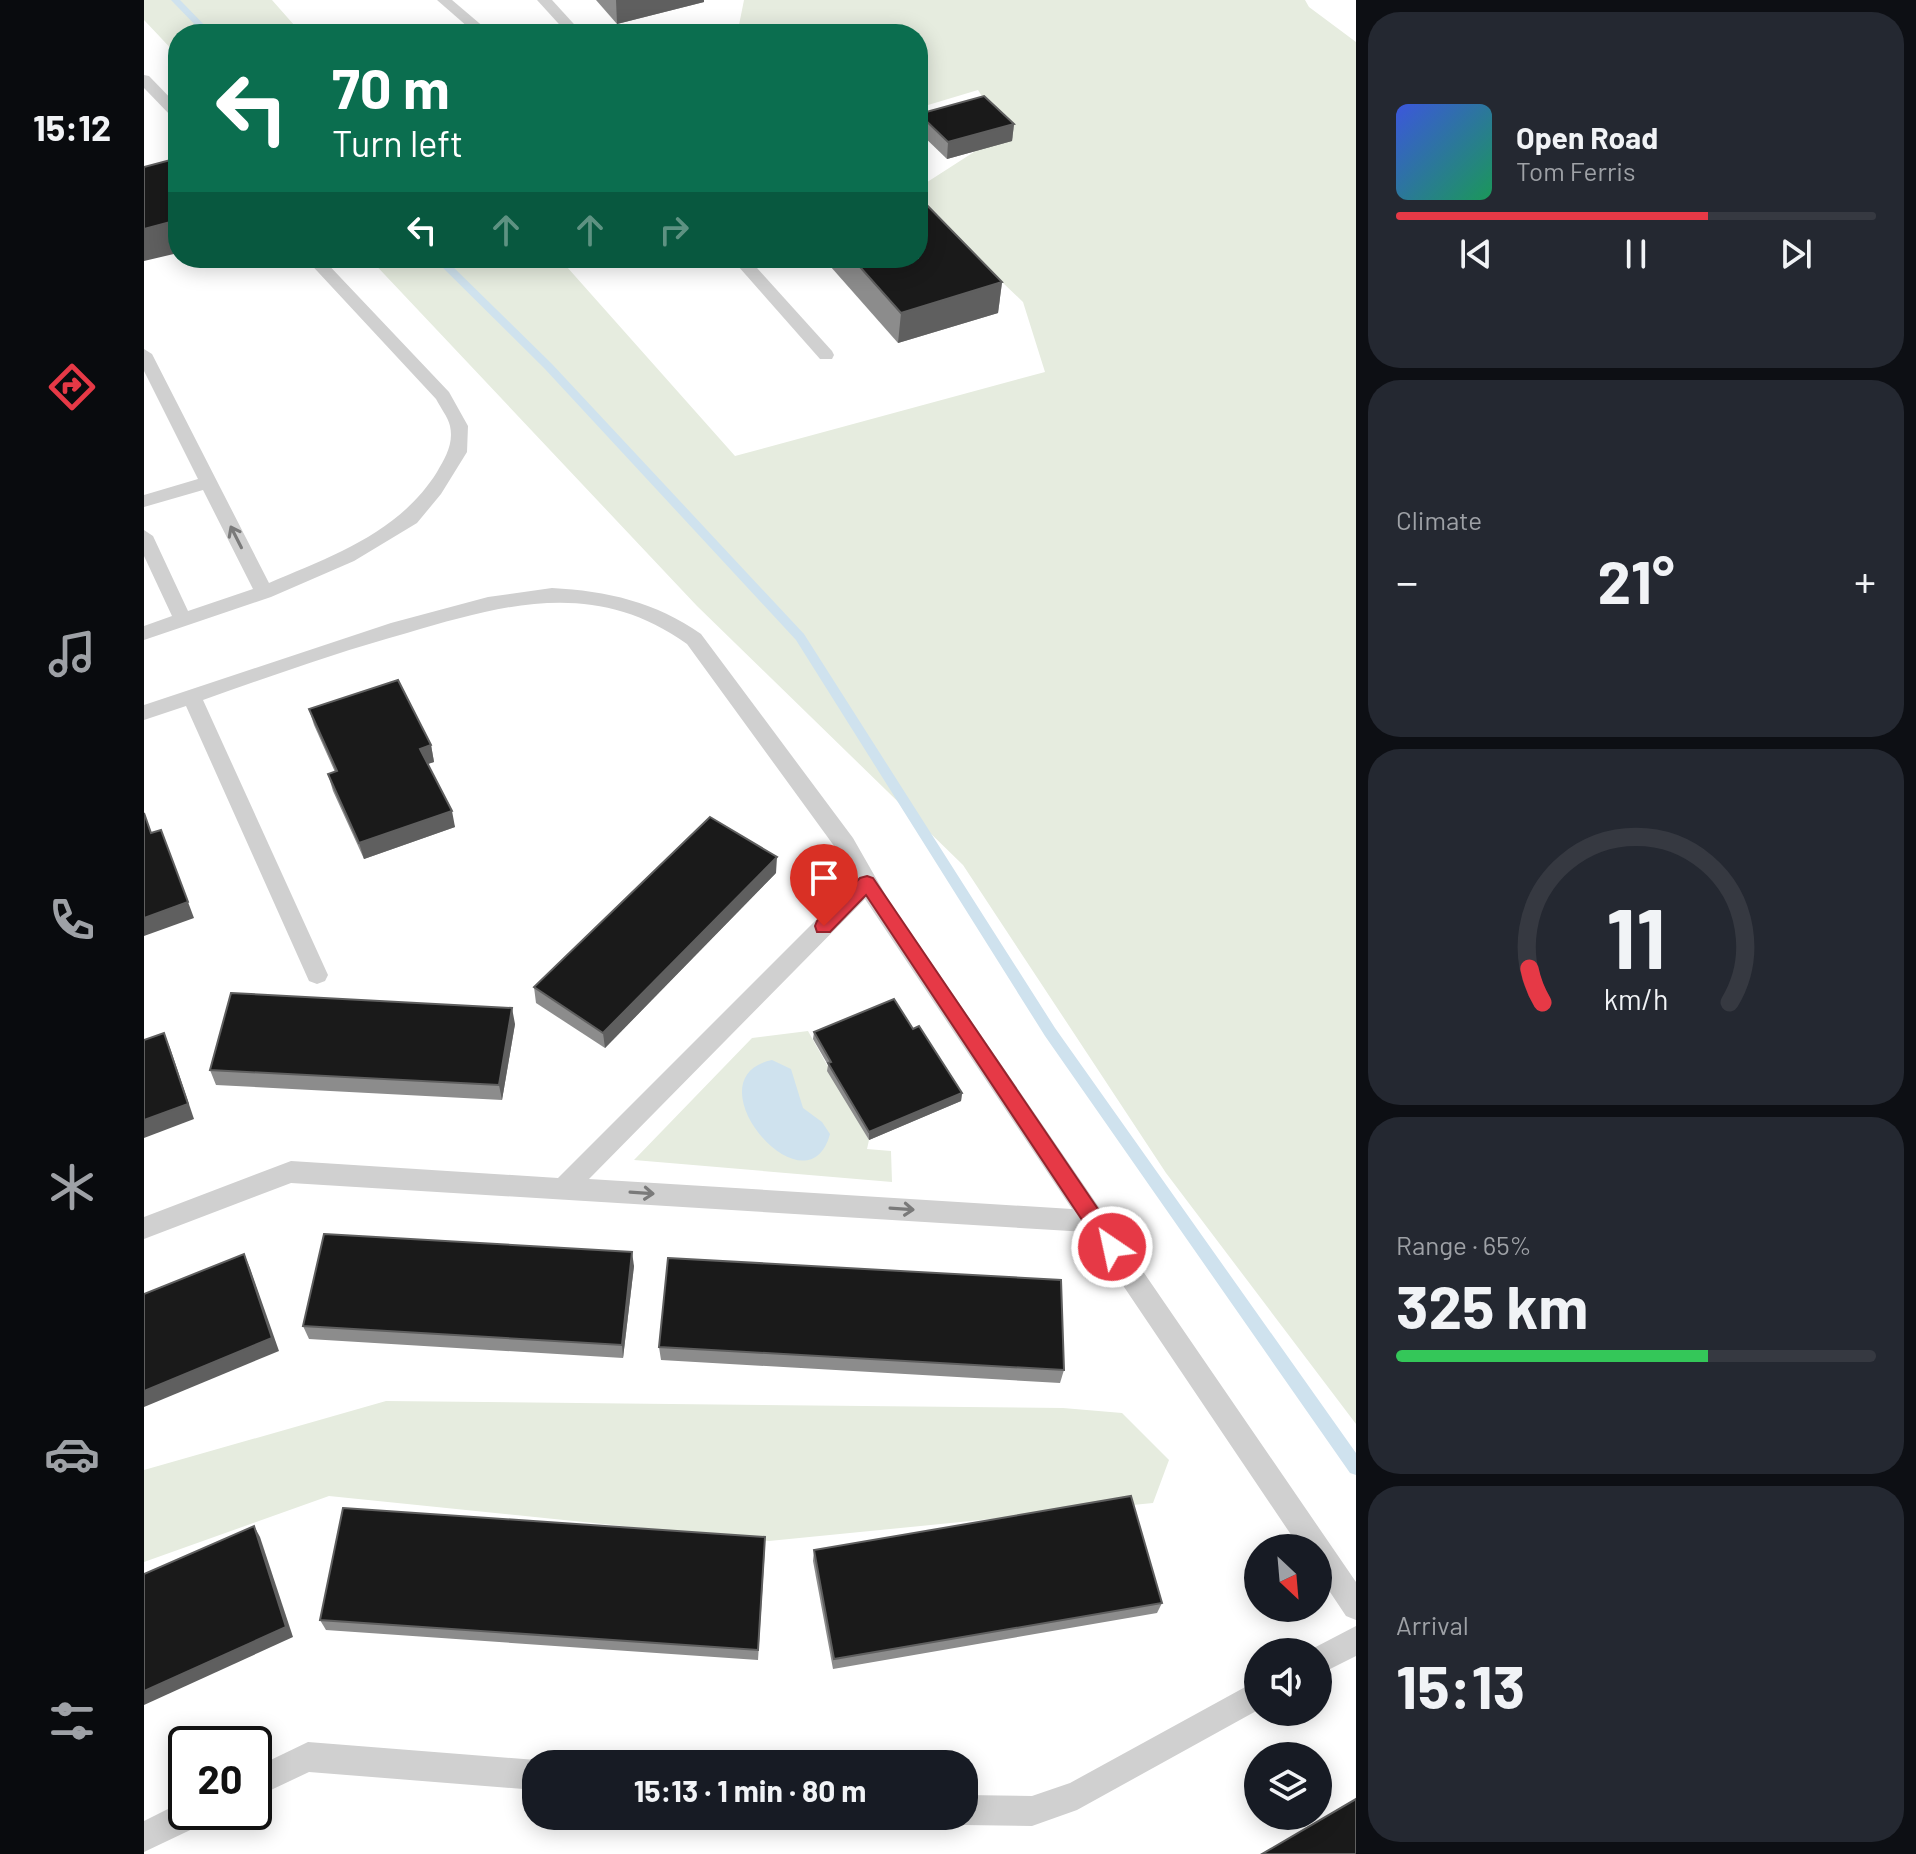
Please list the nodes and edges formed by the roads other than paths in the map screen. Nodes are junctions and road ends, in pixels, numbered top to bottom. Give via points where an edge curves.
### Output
1 (444, 0) edge
2 (544, 0) edge
3 (473, 24) edge
4 (567, 24) edge
5 (144, 79) edge
6 (168, 104) edge
7 (322, 268) edge
8 (748, 268) edge
9 (144, 354) edge
10 (826, 355) dead end
11 (208, 482) junction
12 (144, 501) edge
13 (144, 536) edge
14 (264, 592) junction
15 (183, 620) junction
16 (144, 633) edge
17 (192, 697) junction
18 (144, 713) edge
19 (867, 883) junction
20 (317, 975) dead end
21 (564, 1188) junction
22 (1094, 1221) junction
23 (144, 1228) edge
24 (1307, 1534) edge
25 (1332, 1571) edge
26 (1356, 1606) edge
27 (1356, 1640) edge
28 (1332, 1653) edge
29 (1244, 1702) edge
30 (272, 1774) edge
31 (522, 1774) edge
32 (978, 1810) edge
33 (168, 1825) edge
34 (144, 1837) edge

1 - 3 lane
2 - 4 lane
5 - 6 lane
7 - 14 lane via 443,396 459,426 458,452 411,519 347,557
8 - 10 lane
9 - 11 lane
11 - 12 lane
14 -> 11 lane
13 - 15 lane
14 - 15 lane
15 - 16 lane
17 - 18 lane
17 - 19 lane via 378,633 476,606 548,595 635,606 670,620 694,639 845,844
17 - 20 lane
19 - 21 lane
19 - 22 lane
21 -> 22 lane
21 - 23 lane via 291,1172
22 - 24 lane
25 - 26 lane
27 - 28 lane
29 - 32 lane via 1077,1795 1032,1811
30 - 31 lane via 308,1757
33 - 34 lane

